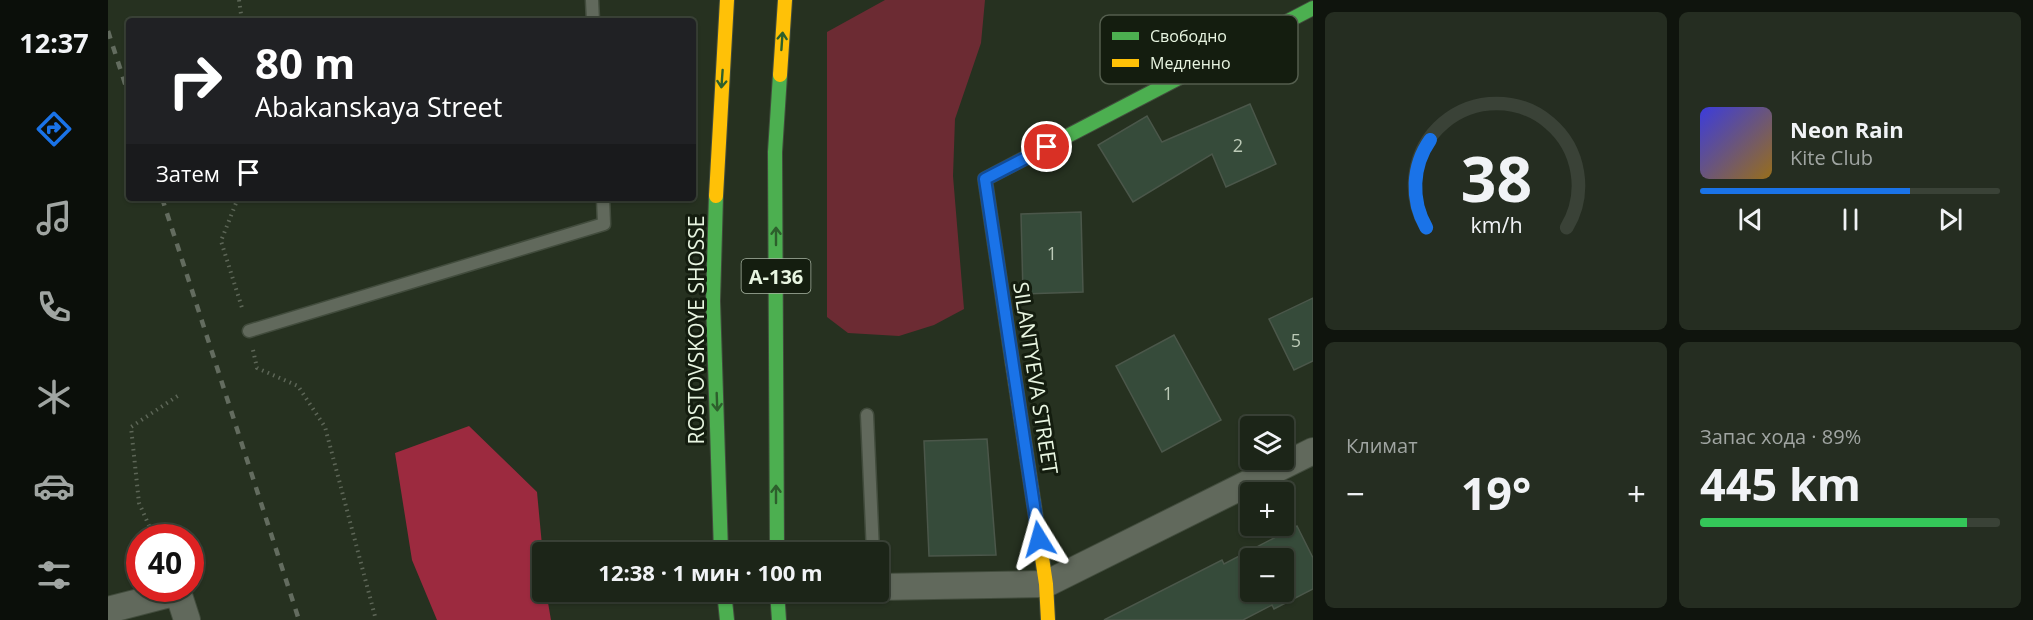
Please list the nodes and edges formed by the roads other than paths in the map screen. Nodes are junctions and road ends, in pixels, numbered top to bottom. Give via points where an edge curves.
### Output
1 (592, 0) edge
2 (728, 0) edge
3 (785, 0) edge
4 (1313, 8) edge
5 (1298, 16) edge
6 (593, 18) edge
7 (1167, 84) edge
8 (603, 201) edge
9 (249, 331) road end
10 (867, 416) dead end
11 (1313, 451) edge
12 (721, 542) edge
13 (777, 542) edge
14 (873, 542) edge
15 (1046, 584) junction
16 (889, 587) edge
17 (725, 602) edge
18 (778, 602) edge
19 (108, 610) edge
20 (187, 620) edge
21 (727, 620) edge
22 (779, 620) edge
23 (1048, 620) edge

1 - 6 lane
2 -> 12 main road, ROSTOVSKOYE SHOSSE / А-136 via 713,301
13 -> 3 main road, А-136 via 775,152
4 - 5 main road, SILANTYEVA STREET
7 - 15 main road, SILANTYEVA STREET via 985,179
8 - 9 lane via 604,224
10 - 14 lane
11 - 15 street
15 - 16 street
15 - 23 main road, SILANTYEVA STREET
17 - 21 main road
18 - 22 main road
19 - 20 street via 178,591

